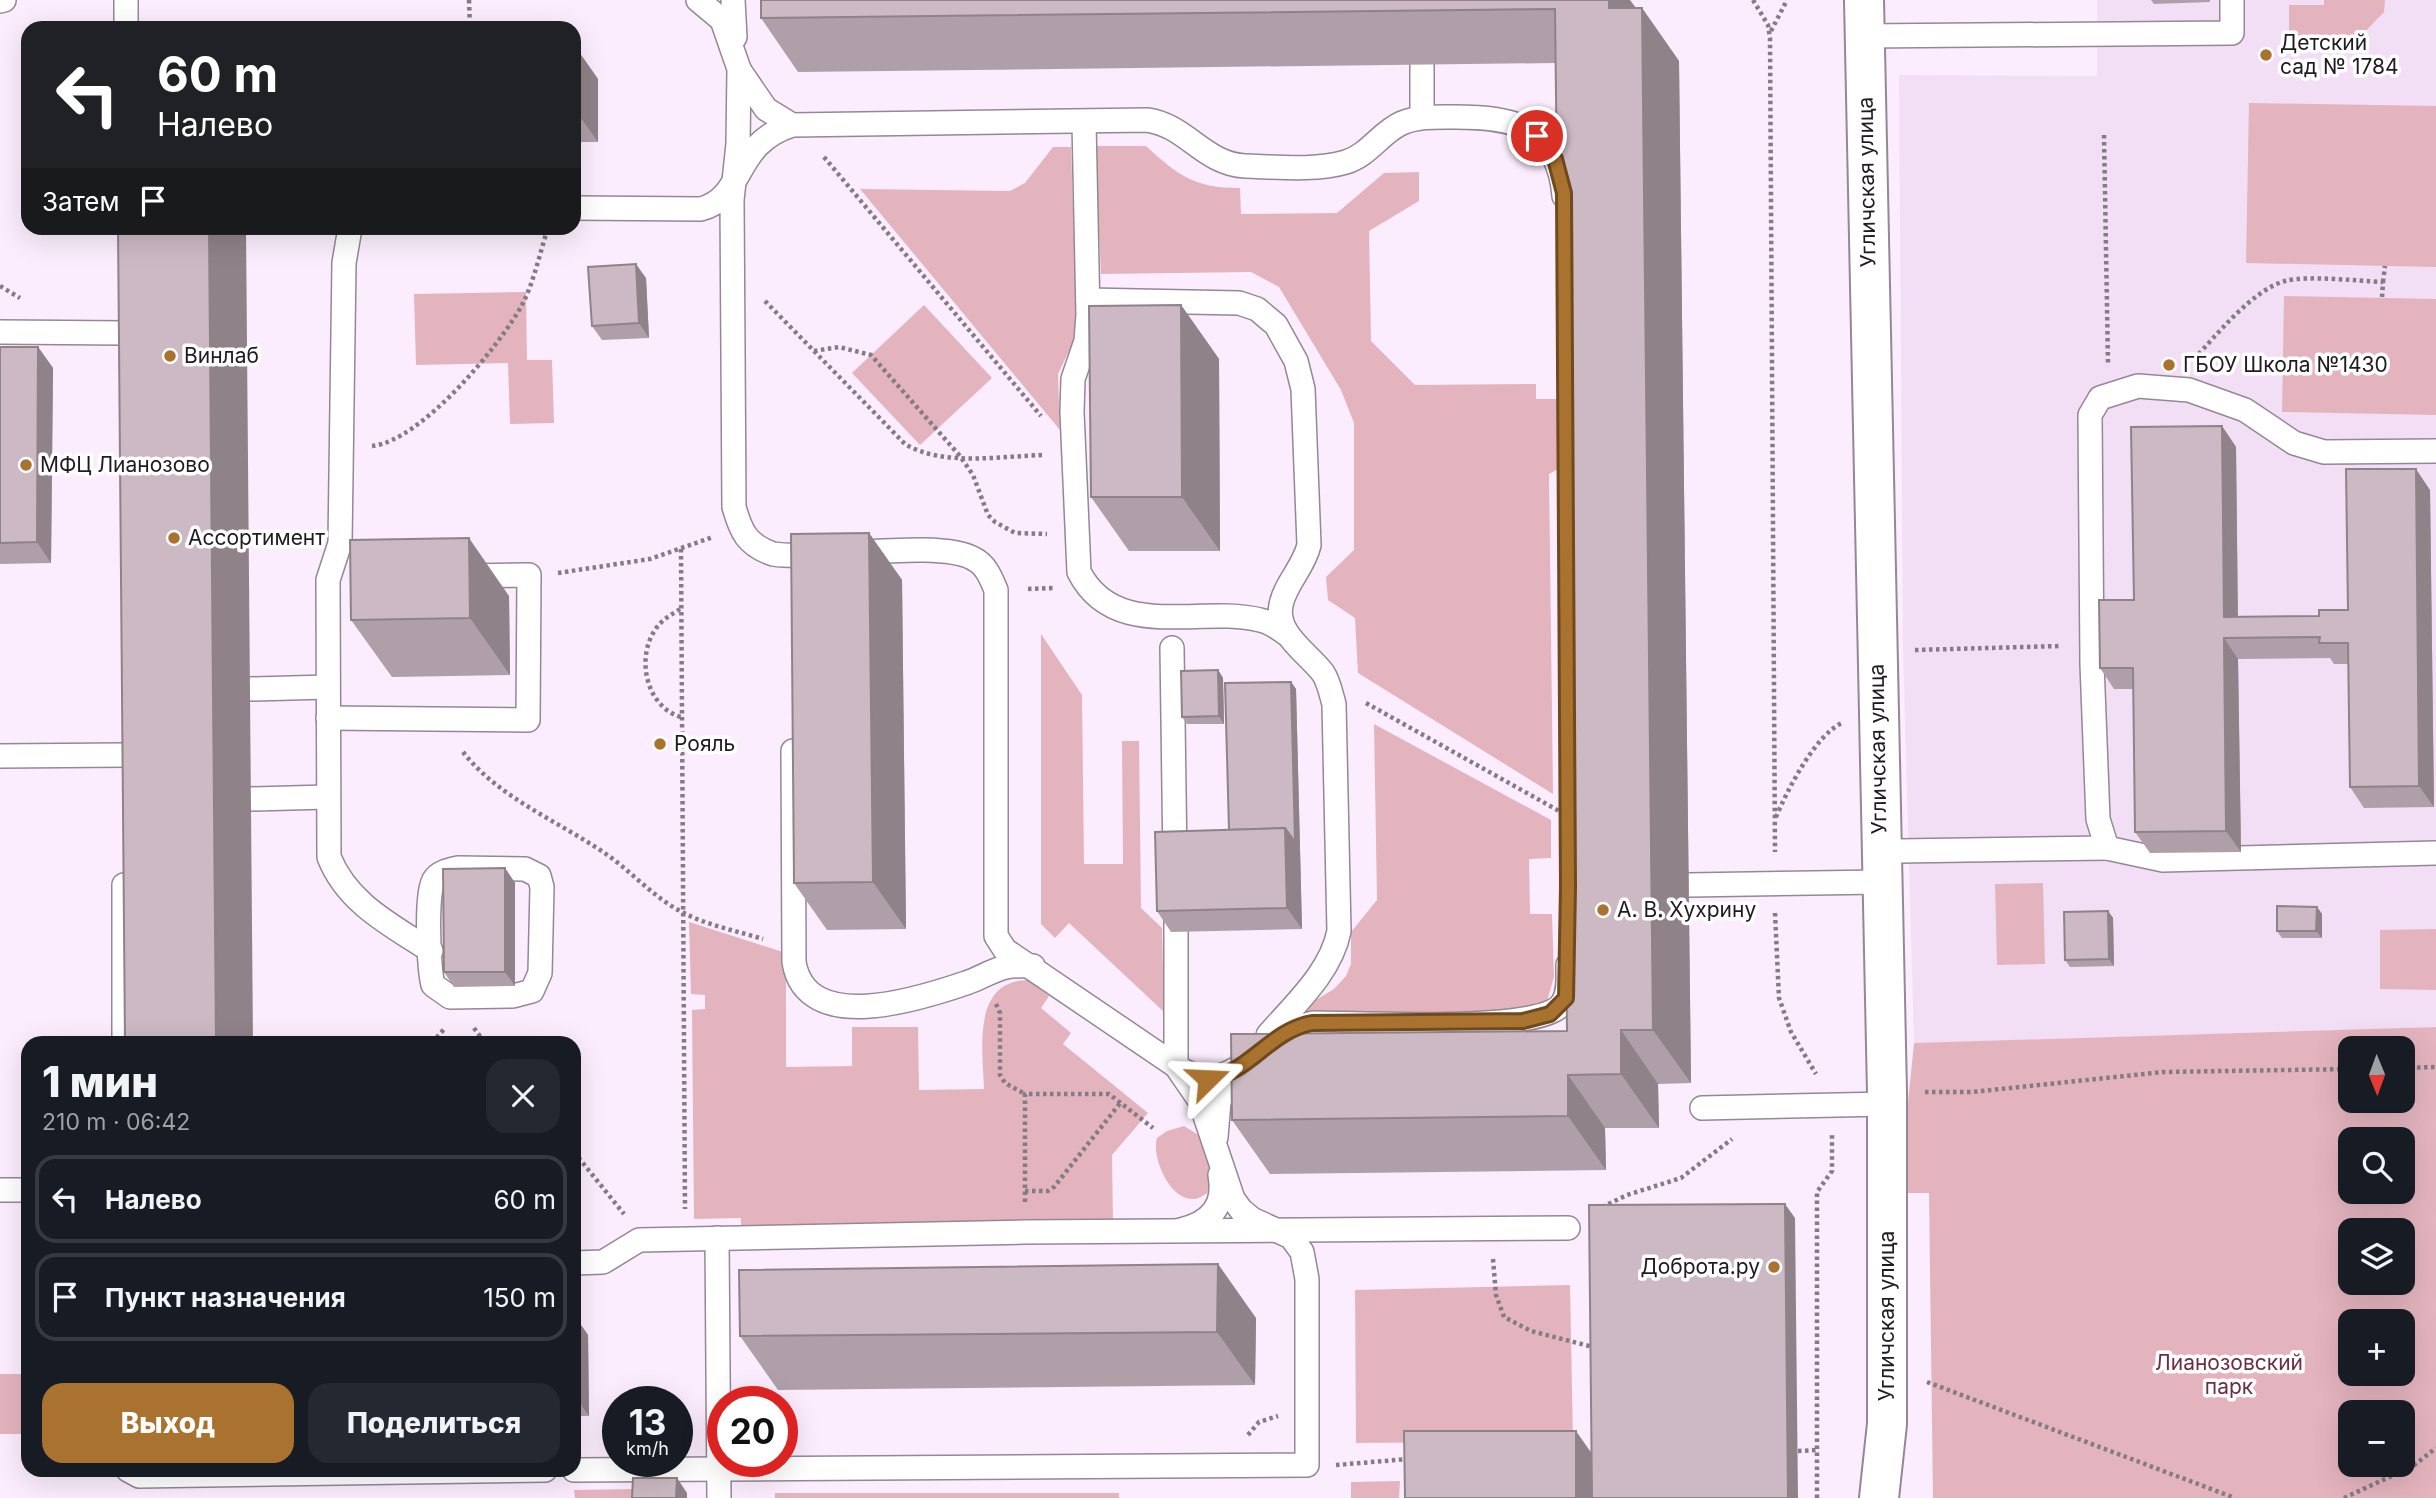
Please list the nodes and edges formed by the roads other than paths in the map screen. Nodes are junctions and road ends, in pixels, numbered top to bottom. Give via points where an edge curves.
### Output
1 (126, 0) edge
2 (698, 0) edge
3 (733, 0) edge
4 (2232, 0) edge
5 (1864, 18) edge
6 (126, 21) edge
7 (1422, 65) dead end
8 (738, 69) junction
9 (1422, 117) junction
10 (1084, 122) junction
11 (792, 125) junction
12 (734, 177) junction
13 (581, 208) edge
14 (1564, 219) edge
15 (349, 235) edge
16 (1088, 300) junction
17 (0, 332) edge
18 (125, 360) edge
19 (2436, 451) edge
20 (792, 555) junction
21 (449, 577) edge
22 (355, 579) edge
23 (328, 580) junction
24 (792, 582) edge
25 (1288, 635) junction
26 (1172, 648) dead end
27 (328, 687) junction
28 (250, 690) dead end
29 (328, 718) junction
30 (125, 730) edge
31 (793, 732) edge
32 (125, 755) junction
33 (0, 756) edge
34 (124, 779) edge
35 (327, 796) junction
36 (251, 799) dead end
37 (2107, 848) junction
38 (2436, 853) edge
39 (1890, 866) junction
40 (124, 869) edge
41 (1689, 885) dead end
42 (996, 936) junction
43 (1568, 948) edge
44 (431, 951) junction
45 (1032, 966) junction
46 (969, 982) junction
47 (124, 1036) edge
48 (1242, 1064) junction
49 (1176, 1066) junction
50 (1886, 1098) junction
51 (1702, 1108) dead end
52 (1218, 1160) junction
53 (0, 1190) edge
54 (21, 1190) edge
55 (1568, 1227) dead end
56 (1278, 1229) junction
57 (1181, 1230) junction
58 (716, 1238) junction
59 (581, 1263) edge
60 (718, 1386) edge
61 (707, 1467) edge
62 (798, 1467) edge
63 (581, 1469) edge
64 (719, 1477) edge
65 (719, 1498) edge
66 (1878, 1498) edge

1 - 6 lane
2 - 8 lane via 722,20
3 - 8 lane
4 - 5 lane via 2232,33
5 - 39 street, Угличская улица
7 - 9 lane
8 - 11 lane via 766,109
8 - 12 lane via 741,100
9 - 10 lane via 1393,127 1351,160 1326,165 1232,164 1209,156 1160,122
9 - 14 lane via 1483,117 1521,125 1537,136 1555,159 1564,193
10 - 11 lane
10 - 16 lane
11 - 12 lane via 767,135
12 - 13 lane via 723,200 701,209
12 - 20 lane via 734,507 745,538 763,550
15 - 23 lane via 344,263 341,543
16 - 25 lane via 1086,341 1073,379 1076,533 1079,572 1086,587 1098,598 1140,615 1261,620
16 - 25 lane via 1239,303 1268,317 1286,341 1303,389 1310,519 1306,561 1281,604
17 - 18 lane via 125,323
19 - 37 lane via 2324,452 2294,443 2245,410 2189,390 2138,386 2100,398 2090,415 2093,645 2098,820
20 - 24 lane
20 - 42 lane via 948,551 977,560 989,574 996,590
21 - 29 lane via 529,575 528,720
22 - 23 lane
23 - 27 lane
25 - 48 lane via 1325,675 1336,724 1339,931 1335,949 1320,973
26 - 49 lane
27 - 28 lane
27 - 29 lane
29 - 35 lane
30 - 32 lane
31 - 46 lane via 794,949 796,976 802,987 838,1006 873,1006
32 - 33 lane
32 - 34 lane
35 - 36 lane
35 - 44 lane via 329,857 336,875 364,906
37 - 38 lane via 2163,860
37 - 39 lane
39 - 41 lane via 1775,884
39 - 50 street, Угличская улица
40 - 47 lane
42 - 45 lane via 1004,950
42 - 46 lane via 993,958
43 - 48 lane via 1566,998 1544,1016 1496,1023 1312,1023 1296,1026
44 - 44 lane via 429,899 432,883 440,874 458,869 525,869 539,876 540,973 532,991 513,996 444,995 432,979
45 - 46 lane via 1004,967
45 - 49 lane
48 - 49 lane via 1231,1074 1208,1079
48 - 52 lane via 1219,1101
49 - 52 lane via 1200,1101
50 - 51 lane via 1832,1106
50 - 66 street, Угличская улица via 1887,1424
52 - 56 lane via 1241,1210
52 - 57 lane via 1222,1188 1216,1211 1198,1225
53 - 54 lane
55 - 56 lane
56 - 57 lane
56 - 62 lane via 1298,1246 1307,1270 1307,1465
57 - 58 lane
58 - 59 lane via 639,1240 603,1262
58 - 60 lane
61 - 63 lane
64 - 65 lane

